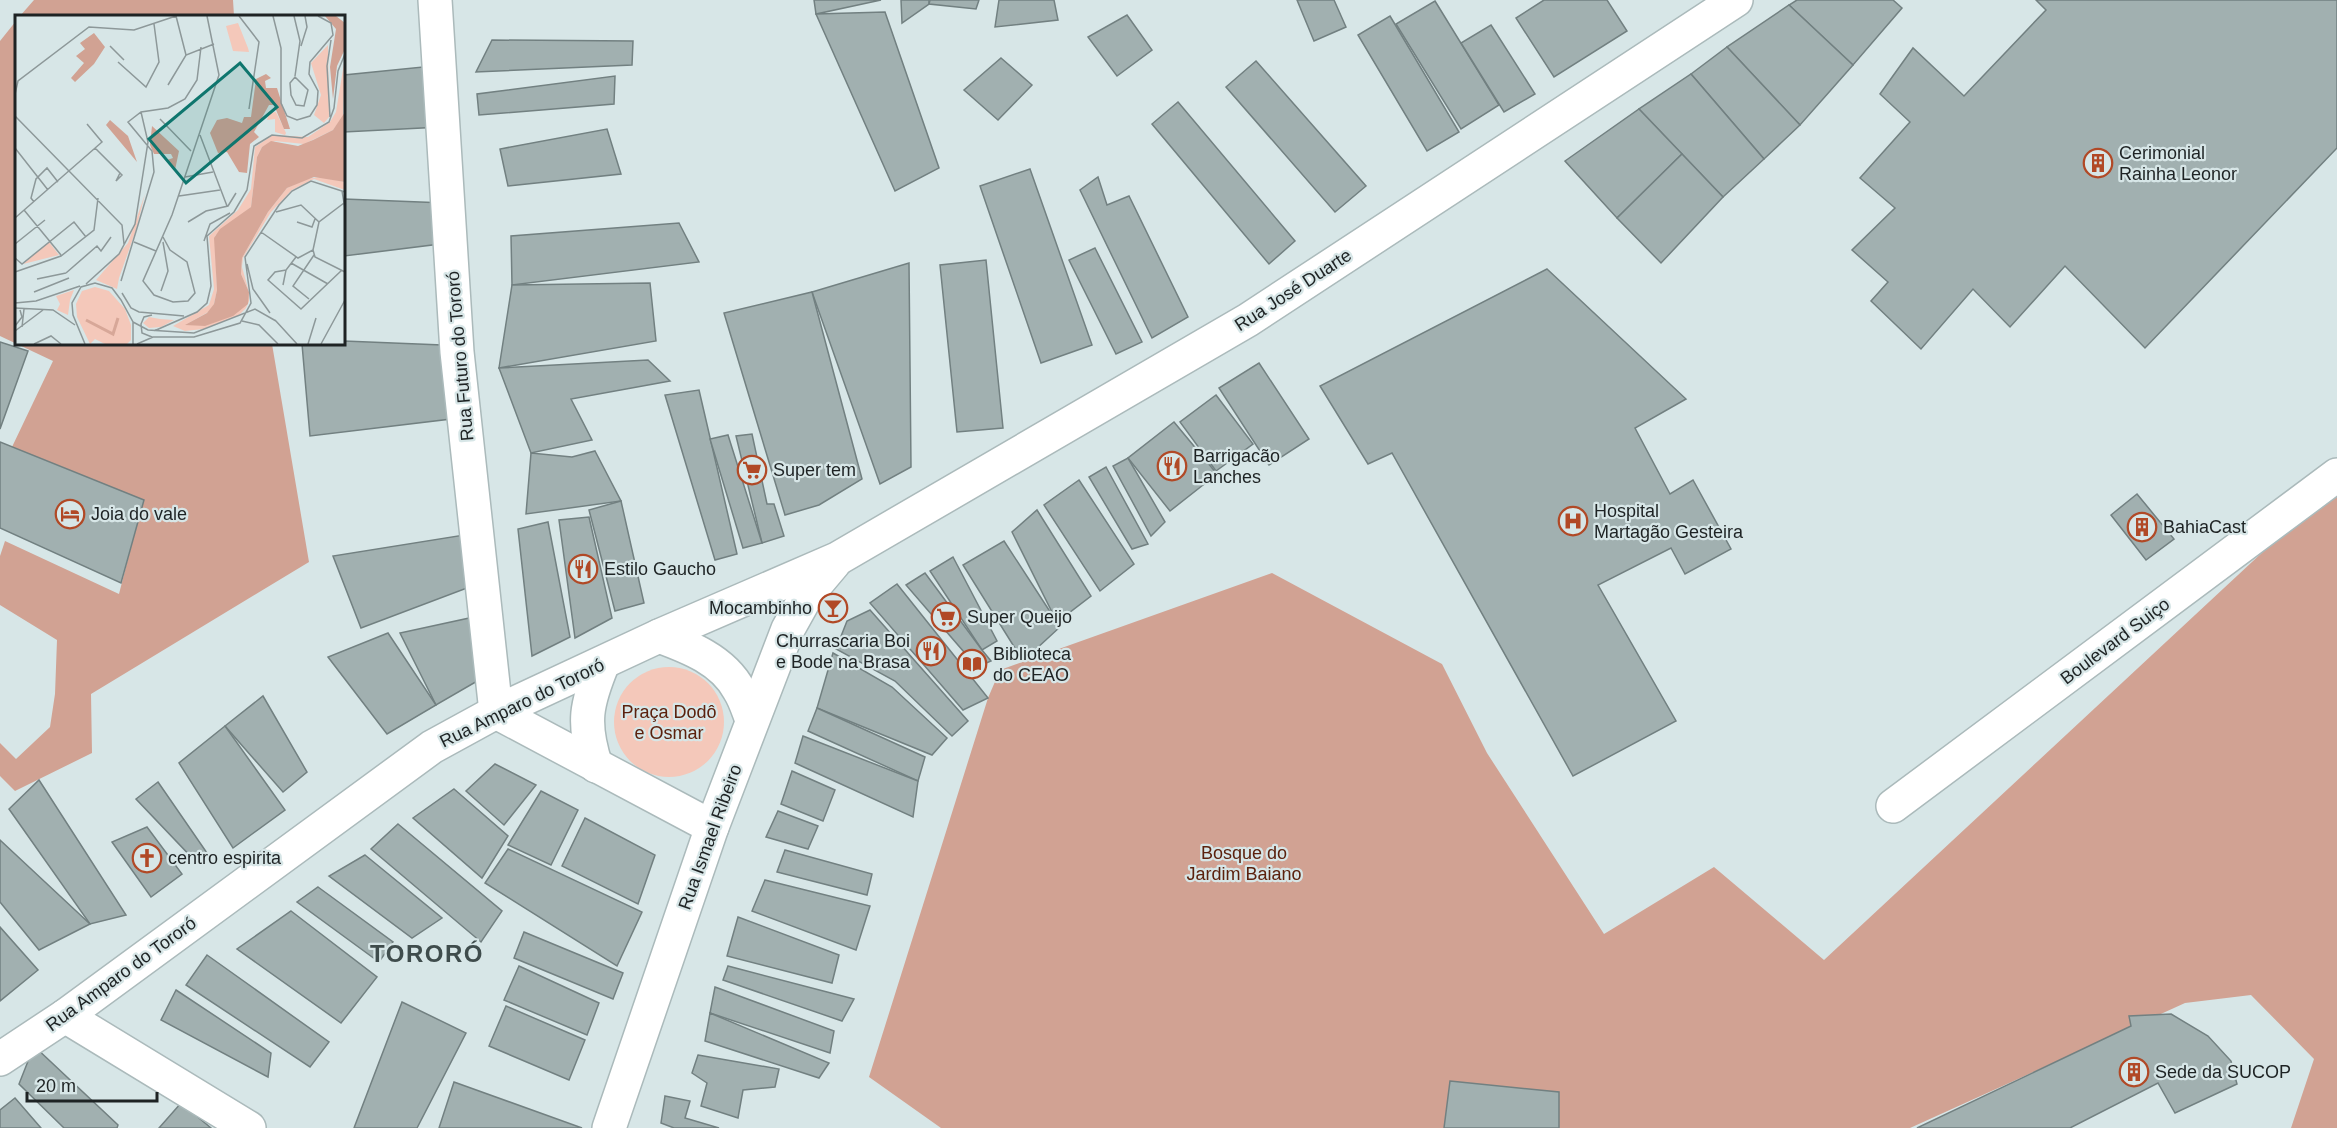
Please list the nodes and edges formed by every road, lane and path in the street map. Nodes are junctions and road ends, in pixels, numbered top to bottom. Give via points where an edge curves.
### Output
1 (435, 0) edge
2 (1736, 0) edge
3 (2337, 475) edge
4 (837, 560) junction
5 (658, 636) junction
6 (603, 663) junction
7 (496, 712) junction
8 (752, 720) junction
9 (597, 766) junction
10 (1893, 806) dead end
11 (712, 827) junction
12 (64, 1016) junction
13 (0, 1059) edge
14 (249, 1128) edge
15 (609, 1128) edge

1 - 7 street, Rua Futuro do Tororó via 457,352
2 - 4 street, Rua José Duarte via 1248,320
3 - 10 street, Boulevard Suiço
4 - 5 street, Rua Amparo do Tororó
4 - 8 street, Rua Ismael Ribeiro via 807,595 788,629
5 - 6 street, Rua Amparo do Tororó
5 - 8 street via 690,647 718,664 739,688
6 - 7 street, Rua Amparo do Tororó
6 - 9 street via 590,693 587,716 588,741
7 - 9 street
7 - 12 street, Rua Amparo do Tororó via 432,747
8 - 11 street, Rua Ismael Ribeiro
9 - 11 street
11 - 15 street, Rua Ismael Ribeiro
12 - 13 street, Rua Amparo do Tororó
12 - 14 street

